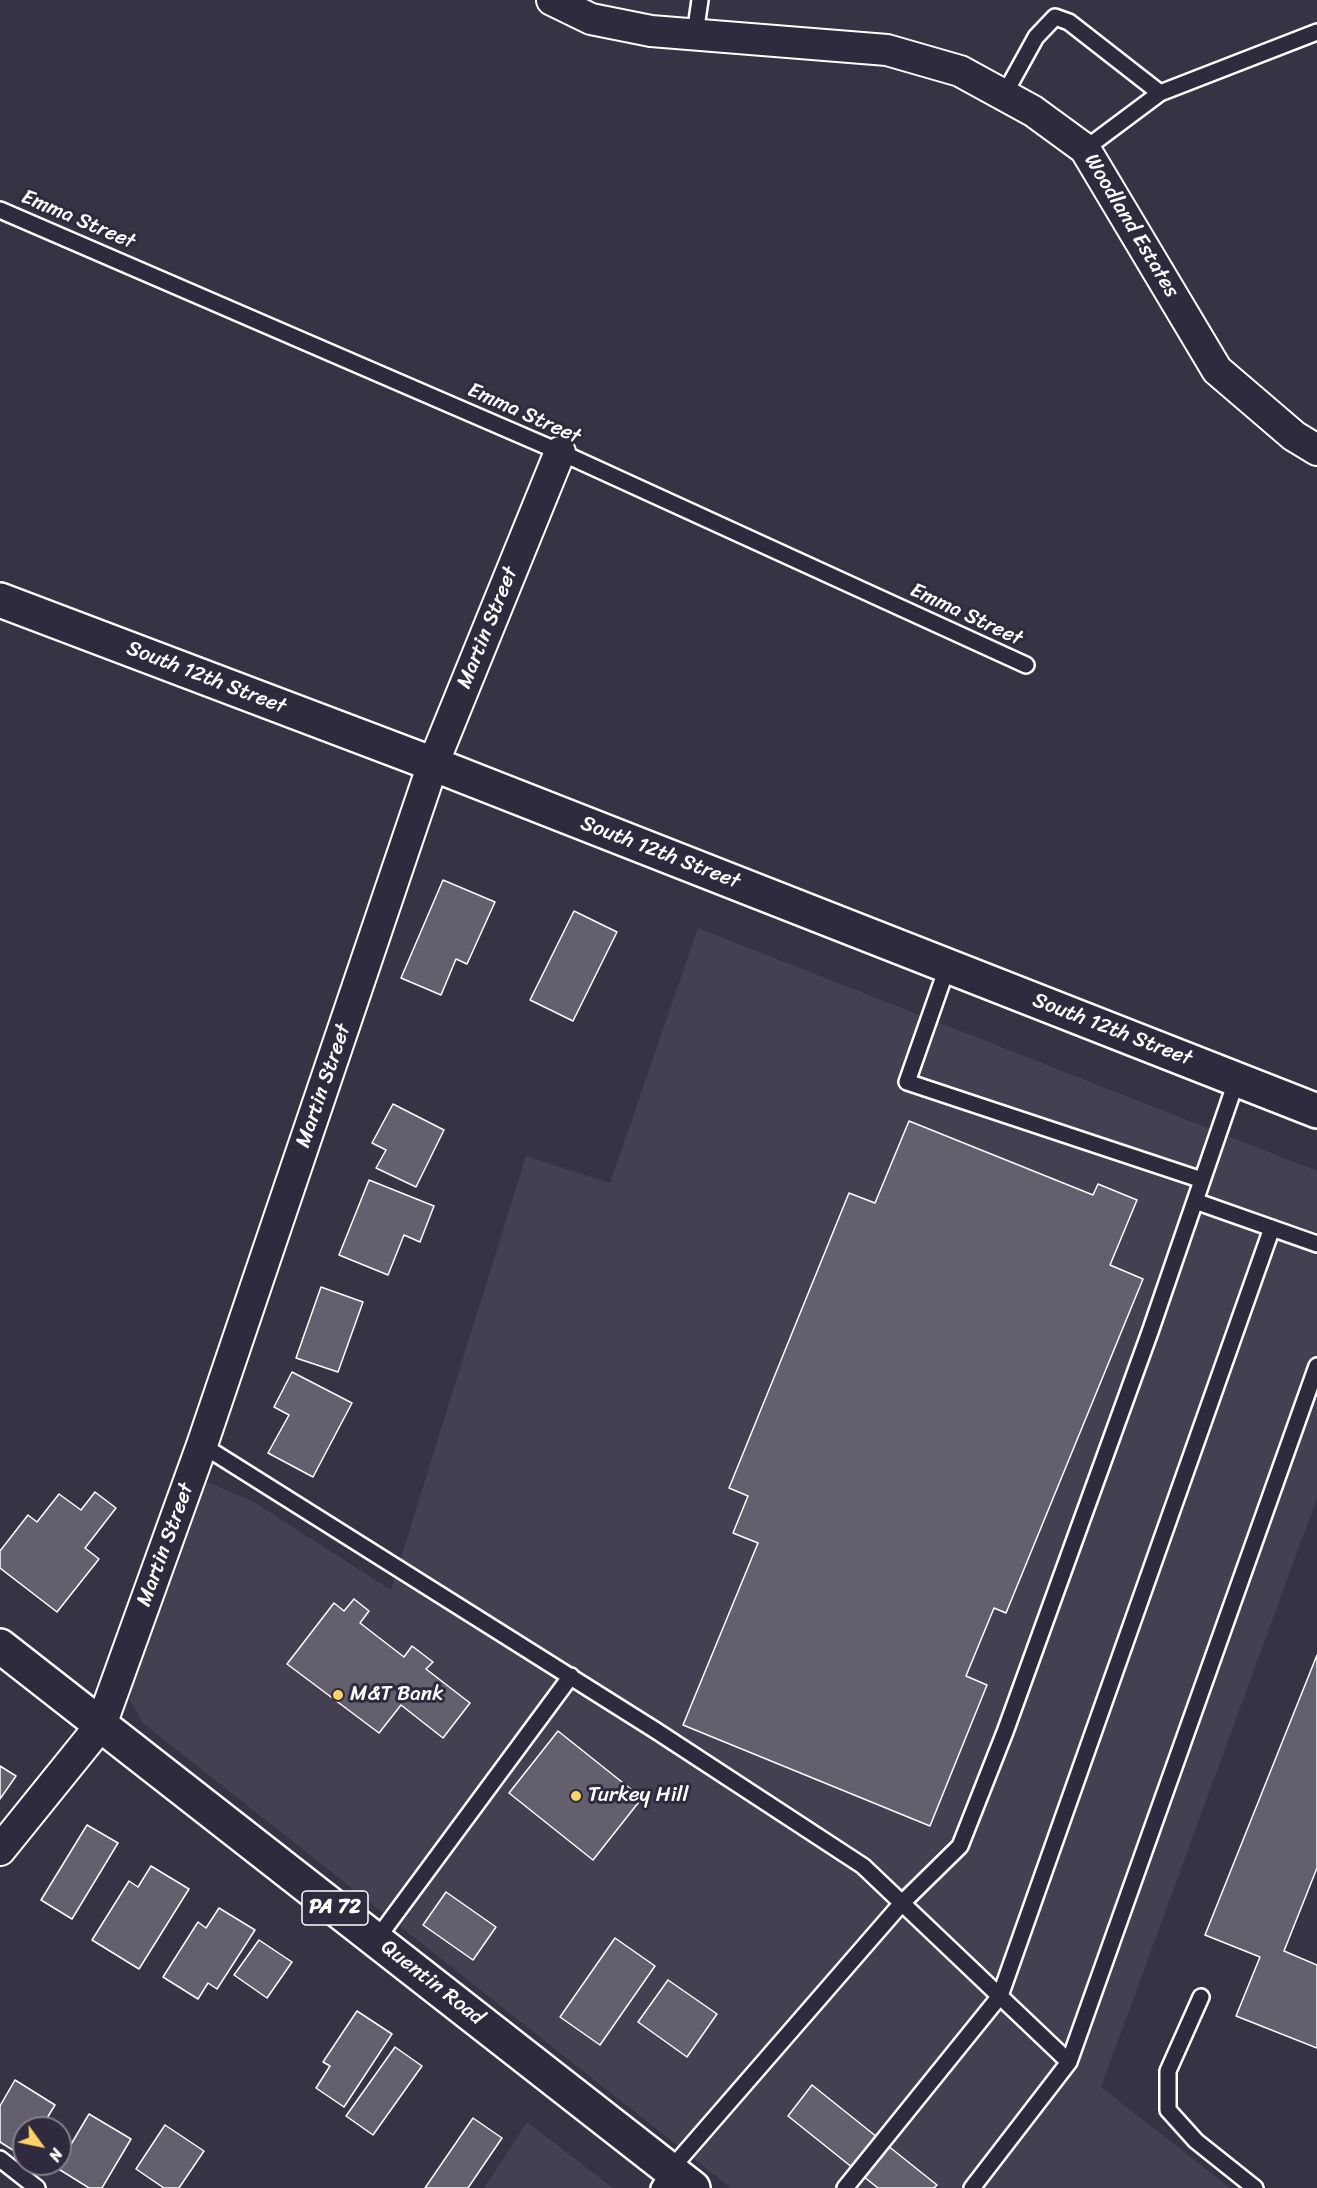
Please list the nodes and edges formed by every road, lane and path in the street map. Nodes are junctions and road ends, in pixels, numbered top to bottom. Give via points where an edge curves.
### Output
1 (552, 0) edge
2 (700, 0) edge
3 (1317, 32) edge
4 (694, 34) junction
5 (1160, 93) junction
6 (1004, 95) junction
7 (1085, 149) junction
8 (0, 210) edge
9 (1317, 450) edge
10 (560, 452) junction
11 (0, 600) edge
12 (1026, 665) dead end
13 (433, 764) junction
14 (948, 965) junction
15 (1237, 1079) junction
16 (1317, 1111) edge
17 (1202, 1180) junction
18 (1195, 1201) junction
19 (1272, 1228) junction
20 (1317, 1244) edge
21 (1317, 1366) edge
22 (202, 1445) junction
23 (0, 1646) edge
24 (571, 1676) junction
25 (101, 1725) junction
26 (0, 1850) edge
27 (902, 1903) junction
28 (376, 1940) junction
29 (1000, 1996) junction
30 (1201, 1997) dead end
31 (1069, 2062) junction
32 (0, 2159) edge
33 (674, 2182) edge
34 (37, 2188) edge
35 (844, 2188) edge
36 (972, 2188) edge
37 (1255, 2188) edge

1 - 4 street, Woodland Estates via 591,19 651,31
2 - 4 lane
3 - 5 lane
4 - 6 street, Woodland Estates via 887,50 960,71
5 - 6 lane via 1069,22 1055,17 1036,37
5 - 7 lane
6 - 7 street, Woodland Estates
7 - 9 street, Woodland Estates via 1217,370 1294,436
8 - 10 lane, Emma Street
10 - 12 lane, Emma Street
10 - 13 street, Martin Street
11 - 13 main road, South 12th Street
13 - 14 main road, South 12th Street
13 - 22 street, Martin Street
14 - 15 main road, South 12th Street
14 - 17 lane via 907,1082
15 - 16 main road, South 12th Street
15 - 17 lane
17 - 18 lane
18 - 19 lane
18 - 27 lane via 1005,1732 960,1846
19 - 20 lane
19 - 29 lane
21 - 31 lane
22 - 24 lane
22 - 25 street, Martin Street
23 - 25 main road, Quentin Road / PA 72
24 - 27 lane via 863,1866
24 - 28 lane
25 - 26 street, Martin Street
25 - 28 main road, Quentin Road / PA 72
27 - 29 lane
27 - 33 lane
28 - 33 main road, Quentin Road / PA 72
29 - 31 lane
29 - 35 lane
30 - 37 lane via 1168,2071 1168,2110 1196,2141
31 - 36 lane
32 - 34 lane

